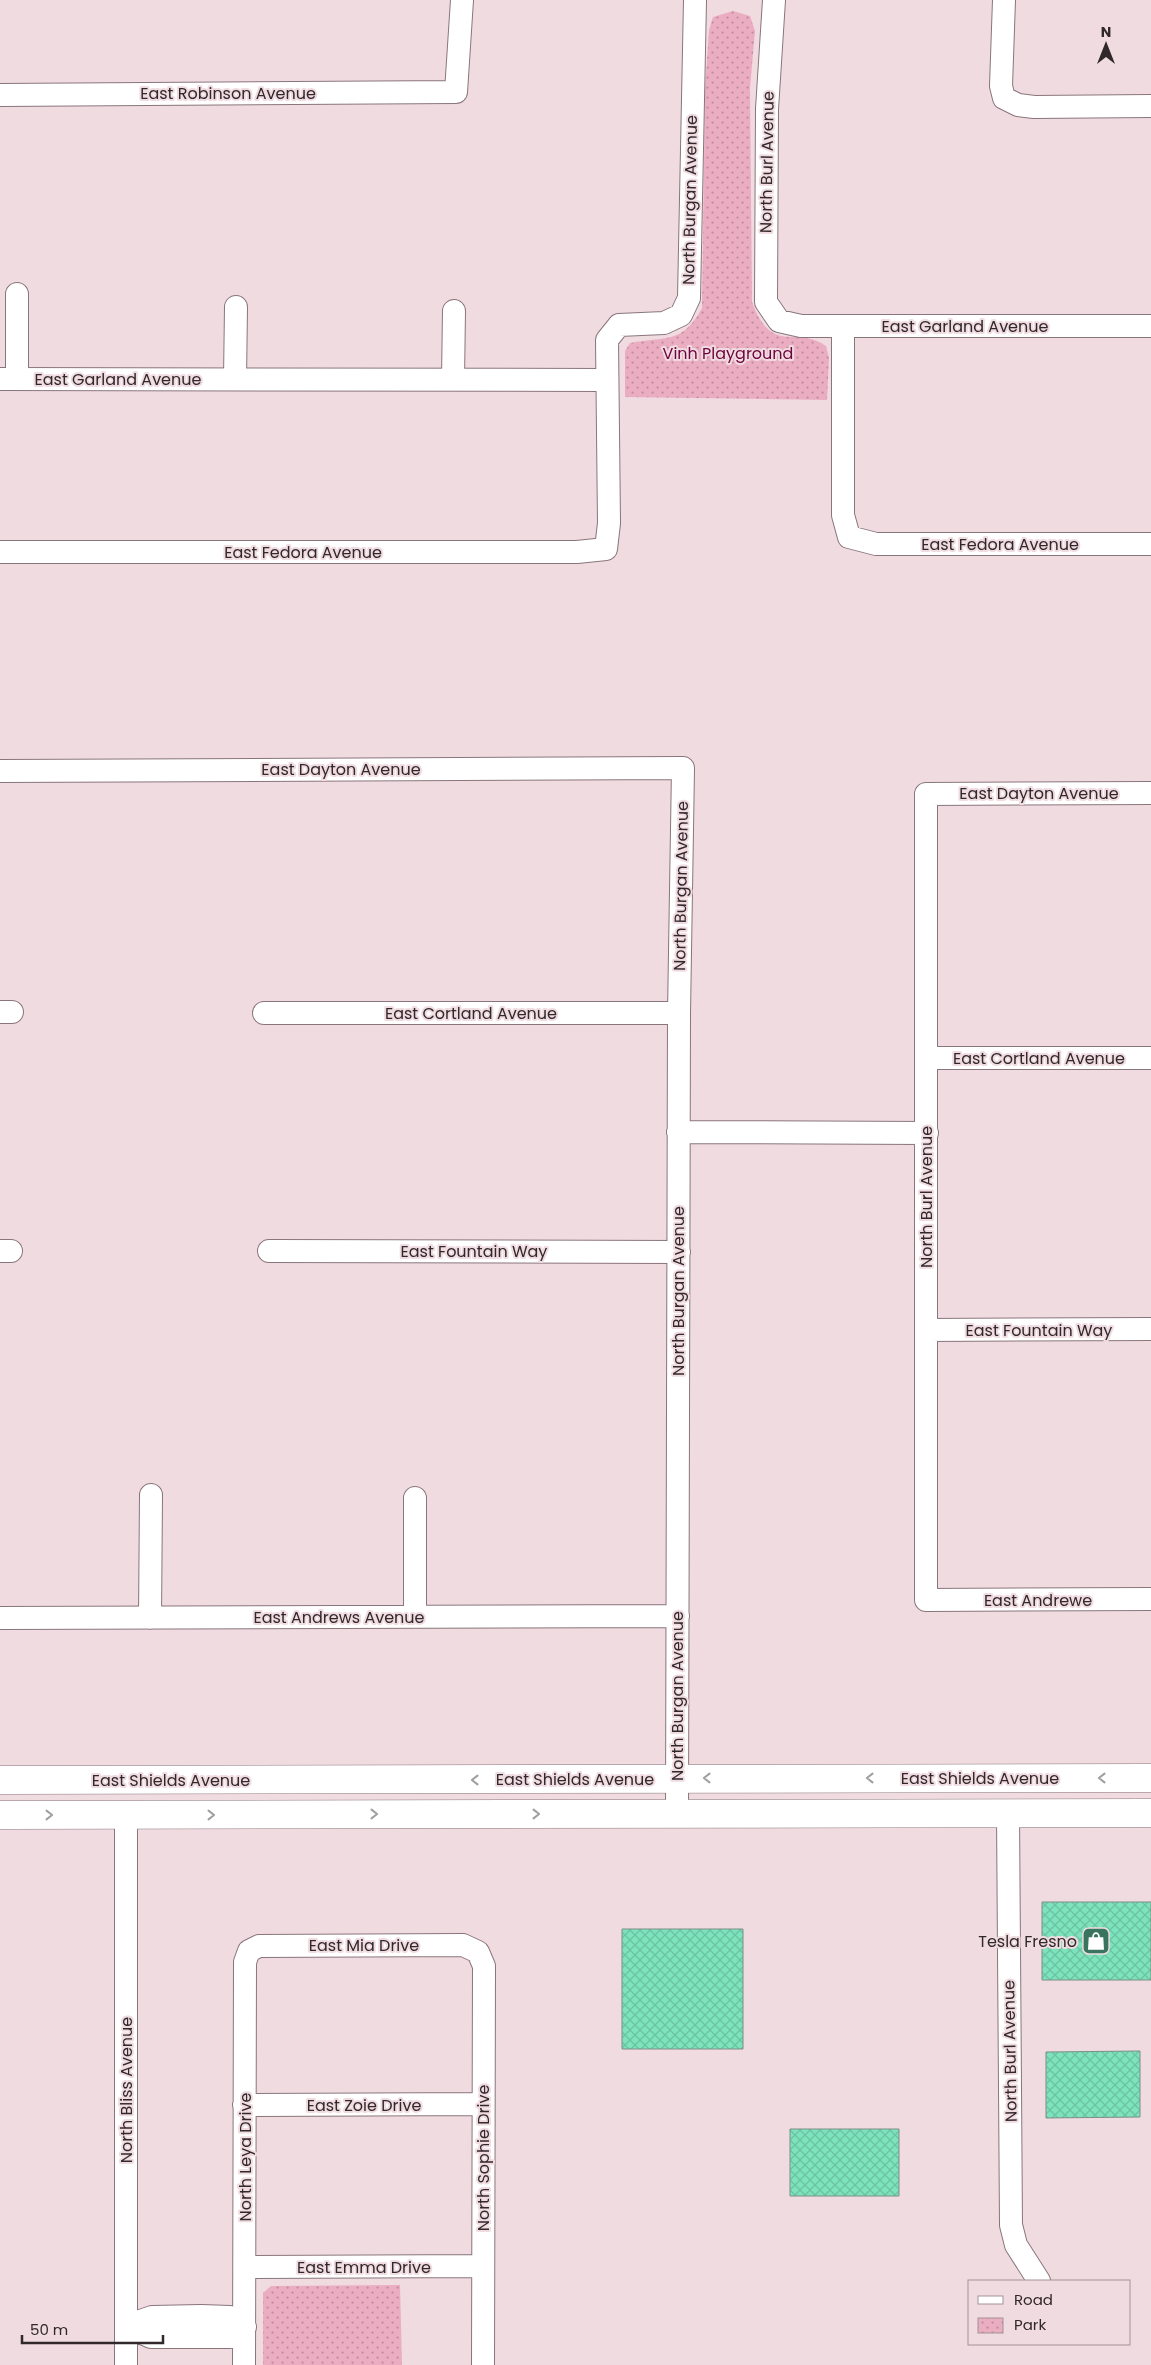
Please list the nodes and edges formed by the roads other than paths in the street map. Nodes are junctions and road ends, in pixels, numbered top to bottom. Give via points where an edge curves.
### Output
1 (462, 0) edge
2 (695, 0) edge
3 (774, 0) edge
4 (1004, 0) edge
5 (0, 94) edge
6 (1151, 106) edge
7 (17, 294) dead end
8 (236, 307) dead end
9 (454, 311) dead end
10 (779, 321) joint
11 (843, 326) junction
12 (1151, 326) edge
13 (8, 379) edge
14 (235, 379) junction
15 (453, 379) junction
16 (606, 380) junction
17 (1151, 544) edge
18 (606, 549) joint
19 (0, 552) edge
20 (683, 768) joint
21 (0, 771) edge
22 (1151, 793) edge
23 (926, 794) joint
24 (264, 1013) dead end
25 (679, 1013) junction
26 (926, 1058) junction
27 (1151, 1058) edge
28 (678, 1132) junction
29 (926, 1133) junction
30 (268, 1251) dead end
31 (679, 1252) junction
32 (926, 1330) junction
33 (1151, 1330) edge
34 (150, 1495) dead end
35 (415, 1498) dead end
36 (926, 1600) joint
37 (1151, 1600) edge
38 (415, 1616) junction
39 (678, 1616) junction
40 (0, 1618) edge
41 (150, 1618) junction
42 (677, 1778) junction
43 (1151, 1778) edge
44 (0, 1780) edge
45 (120, 1780) junction
46 (384, 1780) junction
47 (0, 1796) edge
48 (1008, 1813) junction
49 (1151, 1813) edge
50 (677, 1814) junction
51 (0, 1815) edge
52 (126, 1815) junction
53 (249, 1951) joint
54 (478, 1952) joint
55 (483, 2104) junction
56 (244, 2105) junction
57 (482, 2266) junction
58 (245, 2267) junction
59 (1038, 2280) edge
60 (126, 2326) junction
61 (244, 2327) junction
62 (126, 2365) edge
63 (244, 2365) edge
64 (484, 2365) edge

1 - 5 street, East Robinson Avenue via 456,92
2 - 16 street, North Burgan Avenue via 689,298 681,315 664,323 619,325 607,340
3 - 10 street, North Burl Avenue via 767,109 766,302
4 - 6 street via 1001,86 1004,98 1018,105 1034,107
7 - 13 street
8 - 14 street
9 - 15 street
10 - 11 street, East Garland Avenue via 801,326
11 - 12 street, East Garland Avenue
11 - 17 street, East Fedora Avenue via 843,515 849,537 876,544
13 - 14 street, East Garland Avenue
14 - 15 street, East Garland Avenue
15 - 16 street, East Garland Avenue
16 - 18 street, North Burgan Avenue via 609,522
18 - 19 street, East Fedora Avenue via 577,552
20 - 21 street, East Dayton Avenue
20 - 25 street, North Burgan Avenue
22 - 23 street, East Dayton Avenue
23 - 26 street, North Burl Avenue
24 - 25 street, East Cortland Avenue
25 - 28 street, North Burgan Avenue
26 - 27 street, East Cortland Avenue
26 - 29 street, North Burl Avenue
28 - 29 street
28 - 31 street, North Burgan Avenue
29 - 32 street, North Burl Avenue
30 - 31 street, East Fountain Way
31 - 39 street, North Burgan Avenue
32 - 33 street, East Fountain Way
32 - 36 street, North Burl Avenue
34 - 41 street
35 - 38 street
36 - 37 street, East Andrewe
38 - 39 street, East Andrews Avenue
38 - 41 street, East Andrews Avenue
39 - 42 street, North Burgan Avenue
40 - 41 street, East Andrews Avenue
43 -> 42 main road, East Shields Avenue
42 -> 46 main road, East Shields Avenue
42 - 50 street, North Burgan Avenue
44 - 45 main road, East Shields Avenue
45 - 46 main road, East Shields Avenue
45 - 47 main road via 34,1795
46 - 52 main road via 297,1796 135,1796 127,1805
48 - 49 main road
48 - 50 main road
48 - 59 street, North Burl Avenue via 1012,2226 1016,2245
52 -> 50 main road
51 -> 52 main road
52 - 60 street, North Bliss Avenue
53 - 54 street, East Mia Drive via 259,1946 463,1945
53 - 56 street, North Leya Drive via 245,1962
54 - 55 street, North Sophie Drive via 484,1966
55 - 56 street, East Zoie Drive
55 - 57 street, North Sophie Drive
56 - 58 street, North Leya Drive
57 - 58 street, East Emma Drive
57 - 64 street, North Sophie Drive
58 - 61 street, North Leya Drive
60 - 61 street via 152,2317 183,2326 230,2317
60 - 62 street, North Bliss Avenue
61 - 63 street, North Leya Drive

